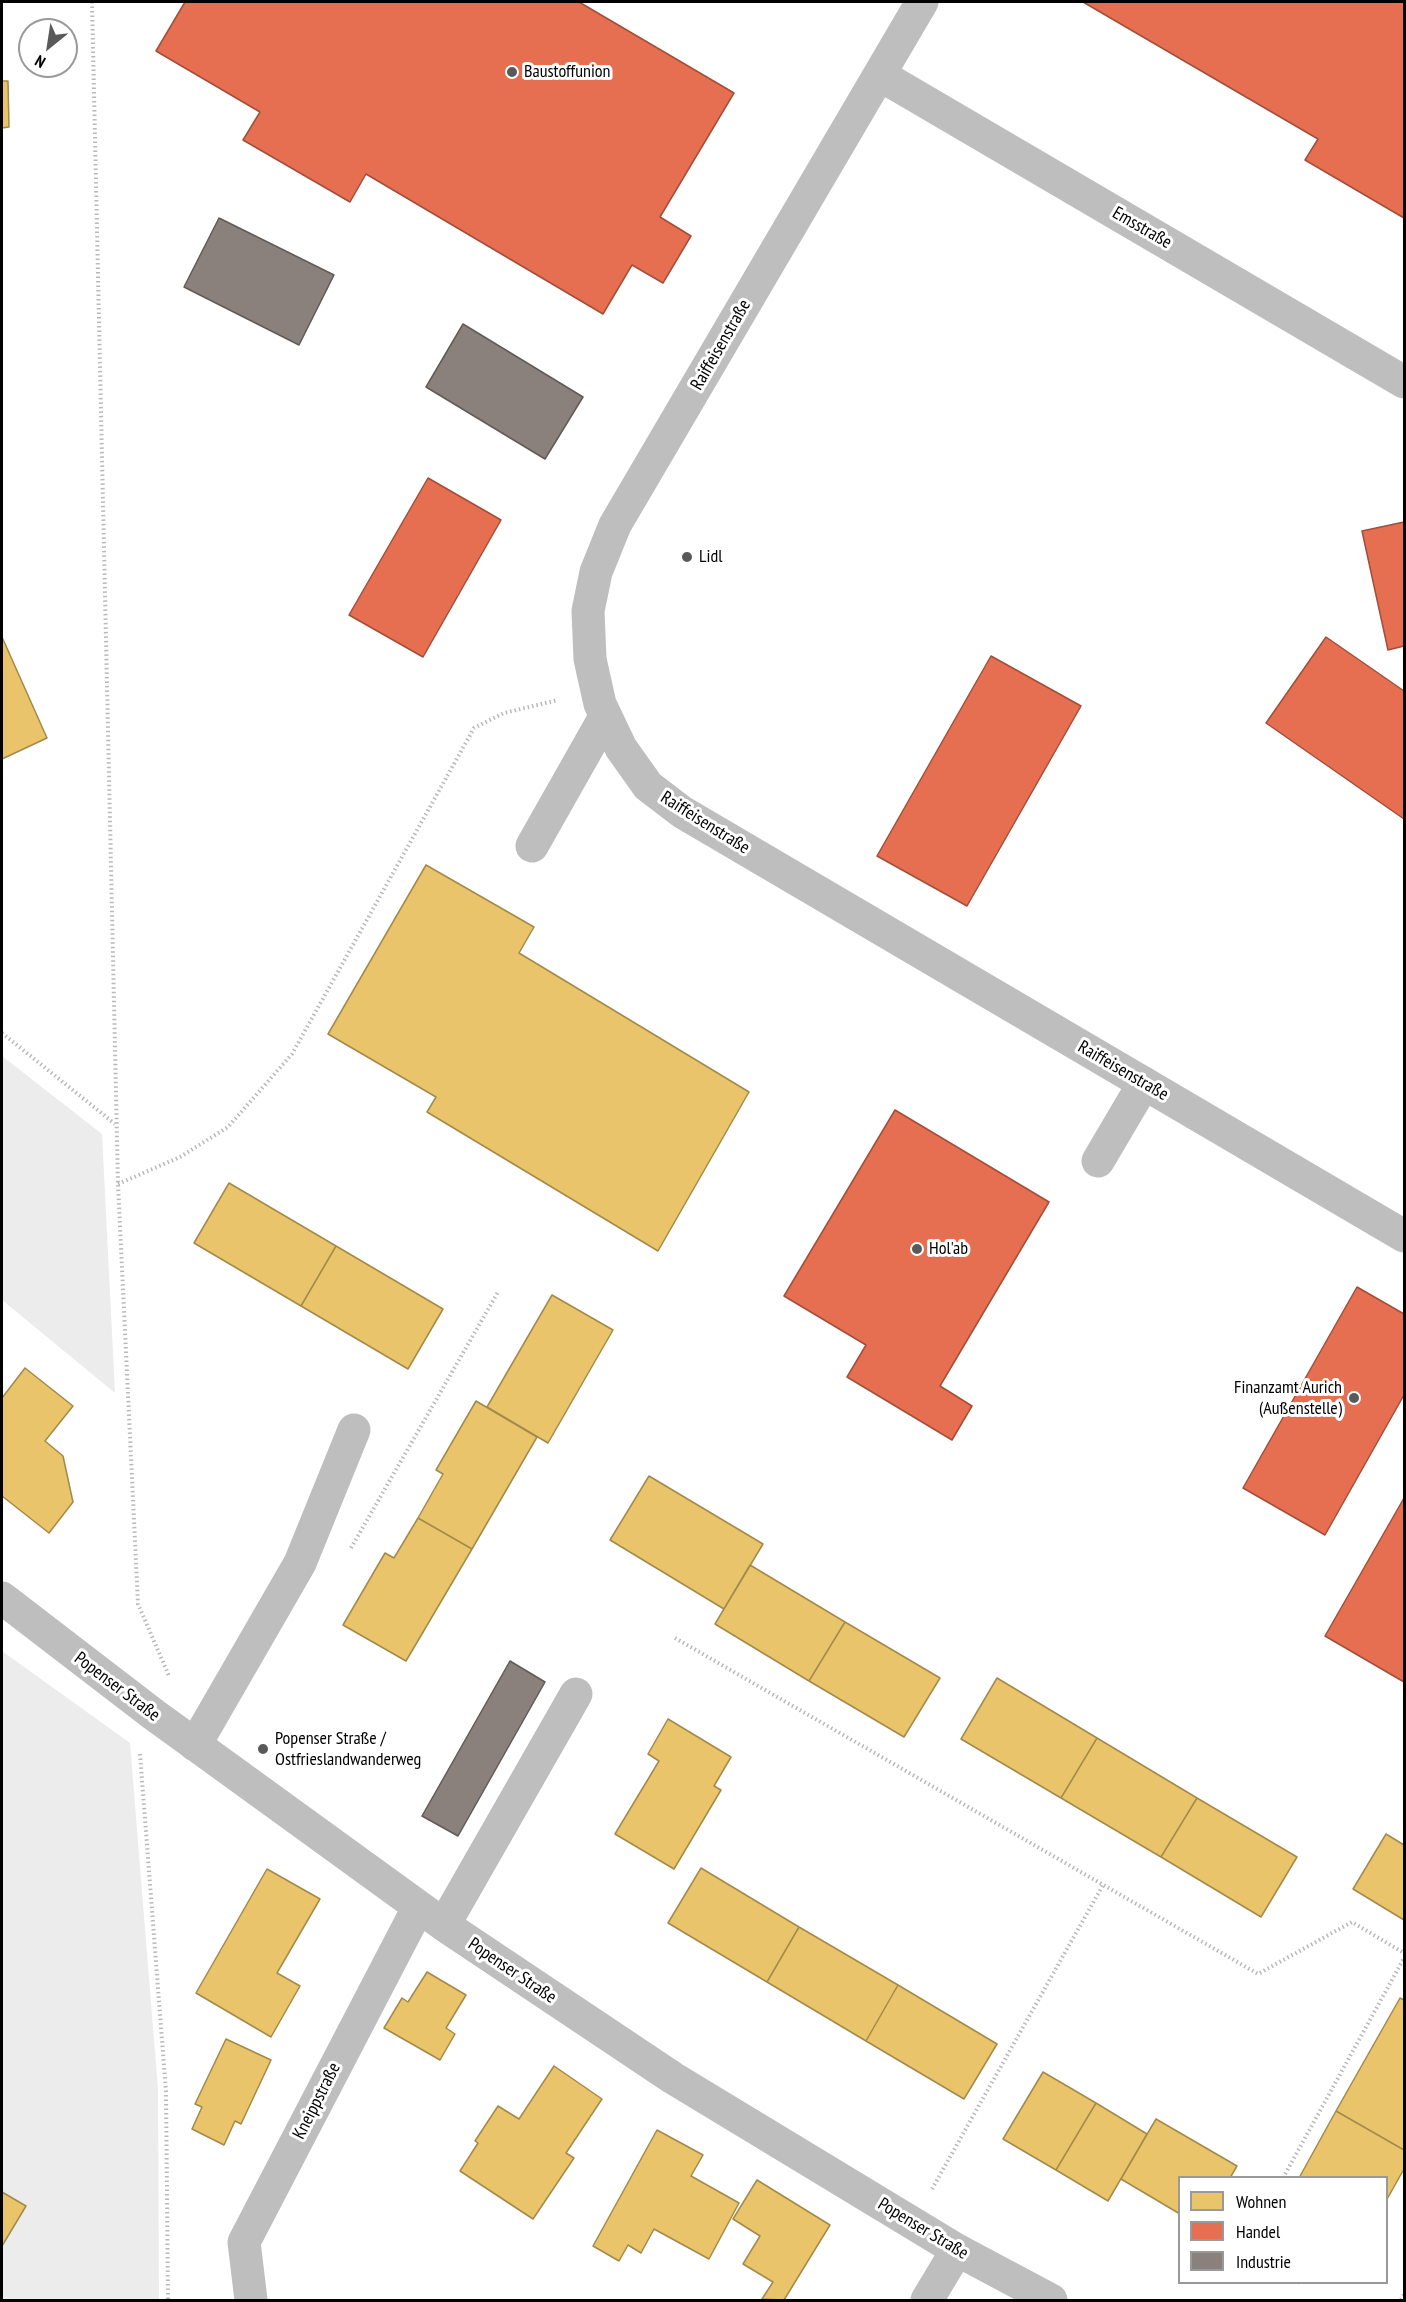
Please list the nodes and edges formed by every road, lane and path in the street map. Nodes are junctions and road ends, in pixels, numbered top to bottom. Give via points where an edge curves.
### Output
1 (92, 2) edge
2 (922, 2) edge
3 (880, 75) junction
4 (1404, 382) edge
5 (601, 704) junction
6 (532, 846) dead end
7 (2, 1033) edge
8 (1144, 1083) junction
9 (116, 1124) junction
10 (1098, 1161) dead end
11 (118, 1184) junction
12 (1404, 1236) edge
13 (498, 1292) dead end
14 (354, 1430) dead end
15 (350, 1550) dead end
16 (2, 1598) edge
17 (675, 1638) dead end
18 (576, 1694) dead end
19 (153, 1714) junction
20 (195, 1745) junction
21 (1103, 1885) junction
22 (431, 1917) junction
23 (1404, 1953) edge
24 (1404, 1958) edge
25 (1284, 2176) edge
26 (913, 2223) junction
27 (957, 2250) junction
28 (1404, 2294) edge
29 (168, 2301) edge
30 (251, 2301) edge
31 (927, 2301) edge
32 (1051, 2301) edge
33 (1401, 2301) edge

1 - 9 path
2 - 3 street, Raiffeisenstraße
3 - 4 street, Emsstraße
3 - 5 street, Raiffeisenstraße via 615,525 596,572 588,611 590,659
5 - 6 street
5 - 8 street, Raiffeisenstraße via 621,748 648,786 682,812
5 - 11 path via 504,713 474,728 292,1054 228,1127 180,1157
7 - 9 path
8 - 10 street
8 - 12 street, Raiffeisenstraße
9 - 11 path
11 - 19 path via 138,1604 171,1679
13 - 15 path
14 - 20 street via 300,1563
16 - 19 street, Popenser Straße
17 - 21 path
18 - 22 street, Kneippstraße
19 - 20 street, Popenser Straße
19 - 29 path via 140,1737 140,1770 166,2092
20 - 22 street, Popenser Straße
21 - 23 path via 1258,1974 1352,1922
21 - 26 path
22 - 26 street, Popenser Straße via 673,2078
22 - 30 street, Kneippstraße via 244,2242
24 - 25 path
26 - 27 street, Popenser Straße
27 - 31 street
27 - 32 street, Popenser Straße
28 - 33 path

